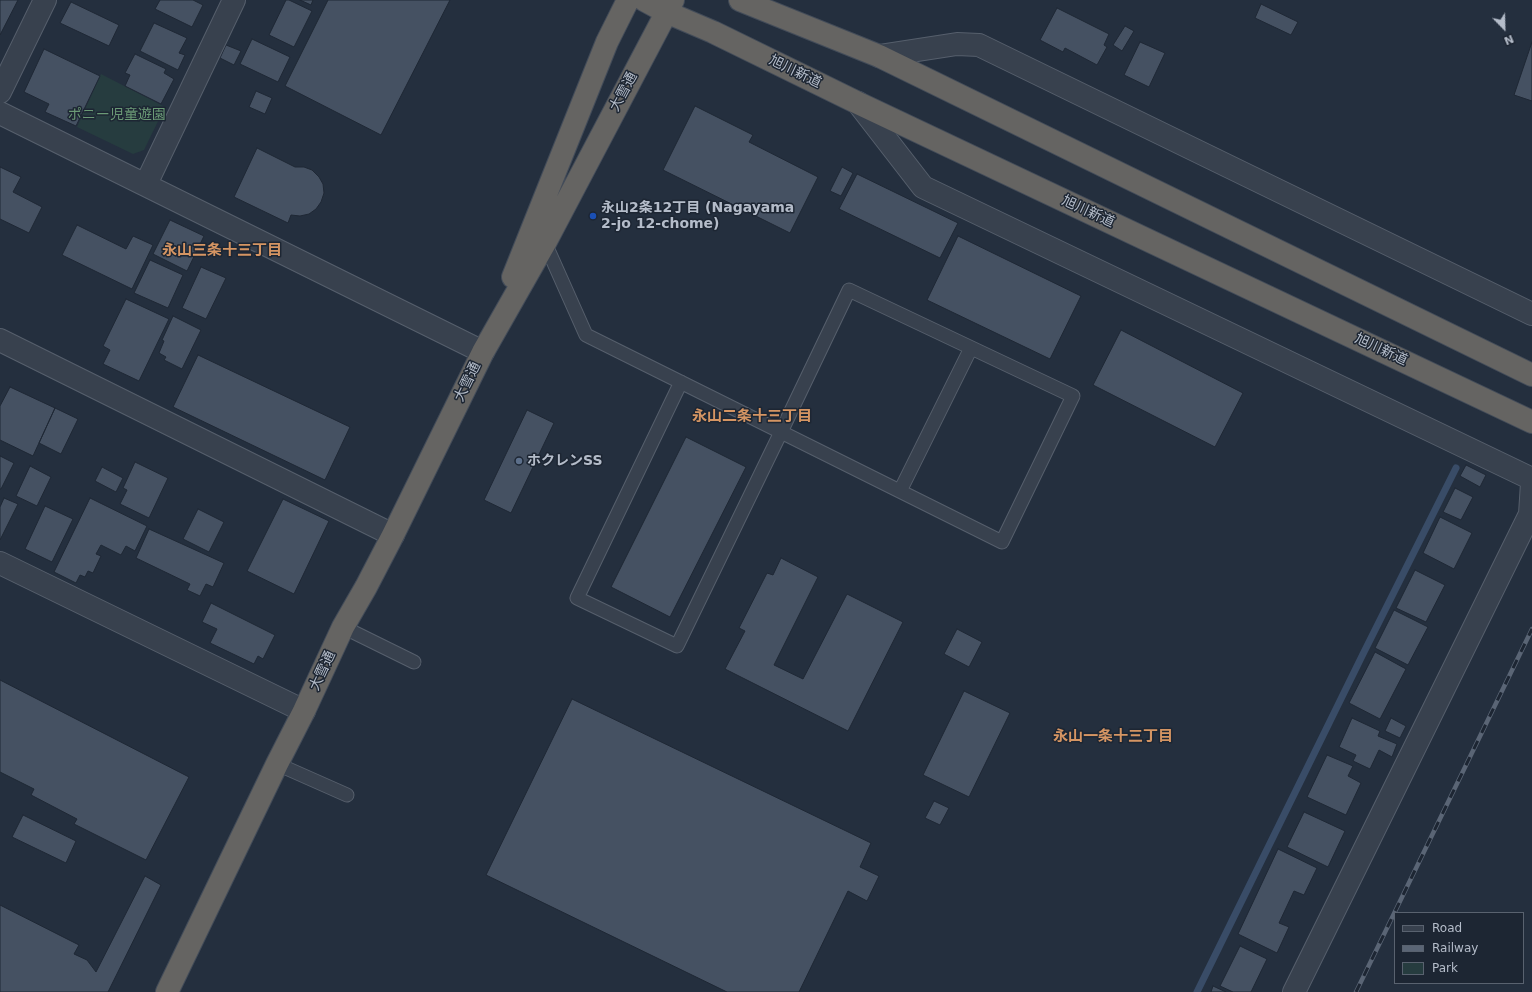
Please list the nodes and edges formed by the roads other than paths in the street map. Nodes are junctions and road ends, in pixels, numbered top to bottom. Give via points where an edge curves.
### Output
1 (45, 0) edge
2 (234, 0) edge
3 (628, 0) edge
4 (644, 0) edge
5 (740, 0) edge
6 (670, 6) edge
7 (880, 56) junction
8 (0, 92) edge
9 (858, 103) junction
10 (0, 113) edge
11 (146, 184) junction
12 (545, 243) junction
13 (1532, 314) edge
14 (0, 340) edge
15 (971, 348) junction
16 (483, 352) junction
17 (1532, 375) edge
18 (681, 382) junction
19 (1524, 419) edge
20 (780, 432) junction
21 (1532, 479) edge
22 (1532, 483) edge
23 (900, 491) junction
24 (393, 535) junction
25 (0, 563) edge
26 (343, 628) junction
27 (414, 662) dead end
28 (304, 711) junction
29 (277, 764) junction
30 (347, 795) dead end
31 (167, 992) edge
32 (1294, 992) edge

1 - 8 street
2 - 11 street
3 - 16 highway, 大雪通 via 607,42
4 - 6 highway, 旭川新道
5 - 7 highway
6 - 9 highway, 旭川新道 via 713,32
6 - 12 highway, 大雪通
7 - 13 street via 957,44 979,45
7 - 17 highway
9 - 19 highway, 旭川新道
9 - 21 street via 922,187
10 - 11 street
11 - 16 street
12 - 16 highway, 大雪通
12 - 18 lane via 586,335
14 - 24 street
15 - 20 lane via 849,290
15 - 23 lane
15 - 23 lane via 1072,396 1002,542
16 - 24 highway, 大雪通
18 - 20 lane
18 - 20 lane via 577,598 677,646
20 - 23 lane
22 - 32 street via 1530,514
24 - 26 highway, 大雪通
25 - 28 street
26 - 27 lane
26 - 28 highway, 大雪通
28 - 29 highway, 大雪通
29 - 30 lane
29 - 31 highway, 大雪通

